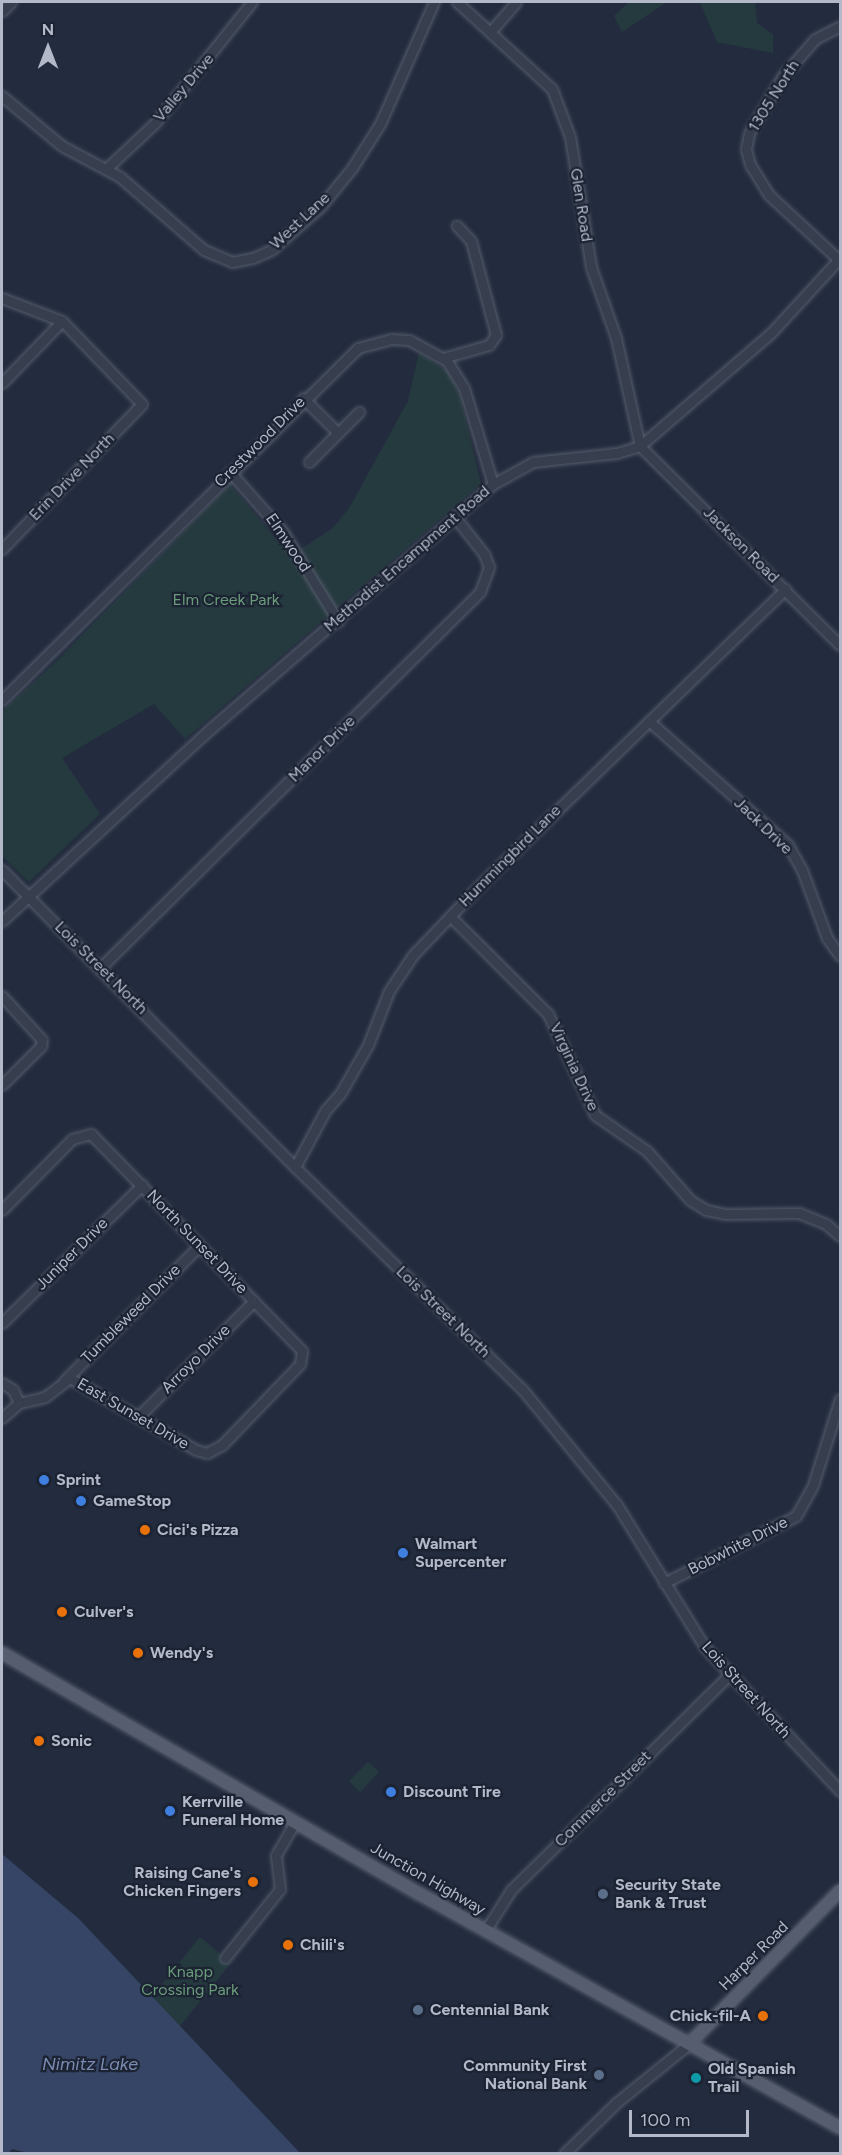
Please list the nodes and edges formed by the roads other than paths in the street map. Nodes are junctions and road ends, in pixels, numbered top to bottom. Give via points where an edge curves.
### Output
1 (11, 2) edge
2 (252, 2) edge
3 (434, 2) edge
4 (457, 2) edge
5 (516, 2) edge
6 (2, 11) edge
7 (840, 26) edge
8 (491, 31) junction
9 (2, 96) edge
10 (107, 168) junction
11 (457, 226) dead end
12 (840, 259) edge
13 (2, 298) edge
14 (62, 321) junction
15 (443, 358) junction
16 (2, 383) edge
17 (303, 398) junction
18 (359, 412) dead end
19 (338, 433) junction
20 (640, 446) junction
21 (309, 462) dead end
22 (230, 472) junction
23 (493, 484) junction
24 (454, 516) junction
25 (2, 549) edge
26 (785, 589) junction
27 (338, 621) junction
28 (840, 645) edge
29 (2, 700) edge
30 (649, 721) junction
31 (2, 870) edge
32 (27, 895) junction
33 (450, 916) junction
34 (2, 921) edge
35 (840, 956) edge
36 (101, 967) junction
37 (2, 996) edge
38 (2, 1085) edge
39 (295, 1167) junction
40 (142, 1185) junction
41 (2, 1210) edge
42 (840, 1236) edge
43 (200, 1245) junction
44 (254, 1301) junction
45 (2, 1323) edge
46 (302, 1351) joint
47 (2, 1383) edge
48 (62, 1383) junction
49 (840, 1399) edge
50 (19, 1402) junction
51 (138, 1417) junction
52 (2, 1418) edge
53 (664, 1583) junction
54 (2, 1653) edge
55 (729, 1675) junction
56 (840, 1791) edge
57 (296, 1821) junction
58 (840, 1891) edge
59 (485, 1930) junction
60 (225, 1958) dead end
61 (690, 2043) junction
62 (840, 2128) edge
63 (564, 2154) edge

1 - 6 street
2 - 10 street, Valley Drive via 155,123
3 - 10 street, West Lane via 380,124 352,168 321,206 271,250 232,262 204,250
4 - 8 street, Glen Road
5 - 8 street
7 - 12 street, 1305 North via 815,39 782,77 749,133 746,149 750,165 769,195
8 - 20 street, Glen Road via 552,90 570,137 591,267 616,338
9 - 10 street, West Lane via 63,146
11 - 15 street via 471,241 496,335 489,345
12 - 20 street, Methodist Encampment Road via 771,333
13 - 14 street
14 - 16 street
14 - 25 street, Erin Drive North via 142,405
15 - 17 street, Crestwood Drive via 410,340 375,342 358,348
15 - 23 street, Crestwood Drive via 464,388
17 - 19 street
17 - 22 street, Crestwood Drive
18 - 19 street
19 - 21 street
20 - 23 street, Methodist Encampment Road via 616,453 533,462
20 - 26 street, Jackson Road
22 - 27 street, Elmwood via 283,532
22 - 29 street, Crestwood Drive
23 - 24 street, Methodist Encampment Road
24 - 27 street, Methodist Encampment Road
24 - 36 street, Manor Drive via 484,554 489,567 480,592
26 - 28 street, Jackson Road
26 - 30 street, Hummingbird Lane
27 - 32 street, Methodist Encampment Road via 209,730
30 - 33 street, Hummingbird Lane
30 - 35 street, Jack Drive via 788,845 802,870 827,938
31 - 32 street, Lois Street North
32 - 34 street, Methodist Encampment Road
32 - 36 street, Lois Street North
33 - 39 street, Hummingbird Lane via 400,972 368,1045 340,1094 325,1111
33 - 42 street, Virginia Drive via 548,1014 596,1115 647,1151 690,1200 706,1210 725,1214 798,1213 826,1224
36 - 39 street, Lois Street North
37 - 38 street via 42,1040 41,1046
39 - 53 street, Lois Street North via 522,1389 612,1499
40 - 41 street, North Sunset Drive via 91,1134 72,1139
40 - 43 street, North Sunset Drive
40 - 45 street, Juniper Drive
43 - 44 street, North Sunset Drive
43 - 48 street, Tumbleweed Drive
44 - 46 street, North Sunset Drive
44 - 51 street, Arroyo Drive
46 - 51 street, East Sunset Drive via 300,1364 213,1451 196,1450
47 - 50 street via 13,1390
48 - 50 street, East Sunset Drive via 45,1397
48 - 51 street, East Sunset Drive via 70,1378
49 - 53 street, Bobwhite Drive via 813,1485 796,1516
50 - 52 street, East Sunset Drive
53 - 55 street, Lois Street North via 704,1646
54 - 57 main road, Junction Highway
55 - 56 street, Lois Street North
55 - 59 street, Commerce Street via 511,1890
57 - 59 main road, Junction Highway
57 - 60 street via 276,1855 280,1889
58 - 61 main road, Harper Road
59 - 61 main road, Junction Highway
61 - 62 main road, Junction Highway
61 - 63 street via 616,2103

